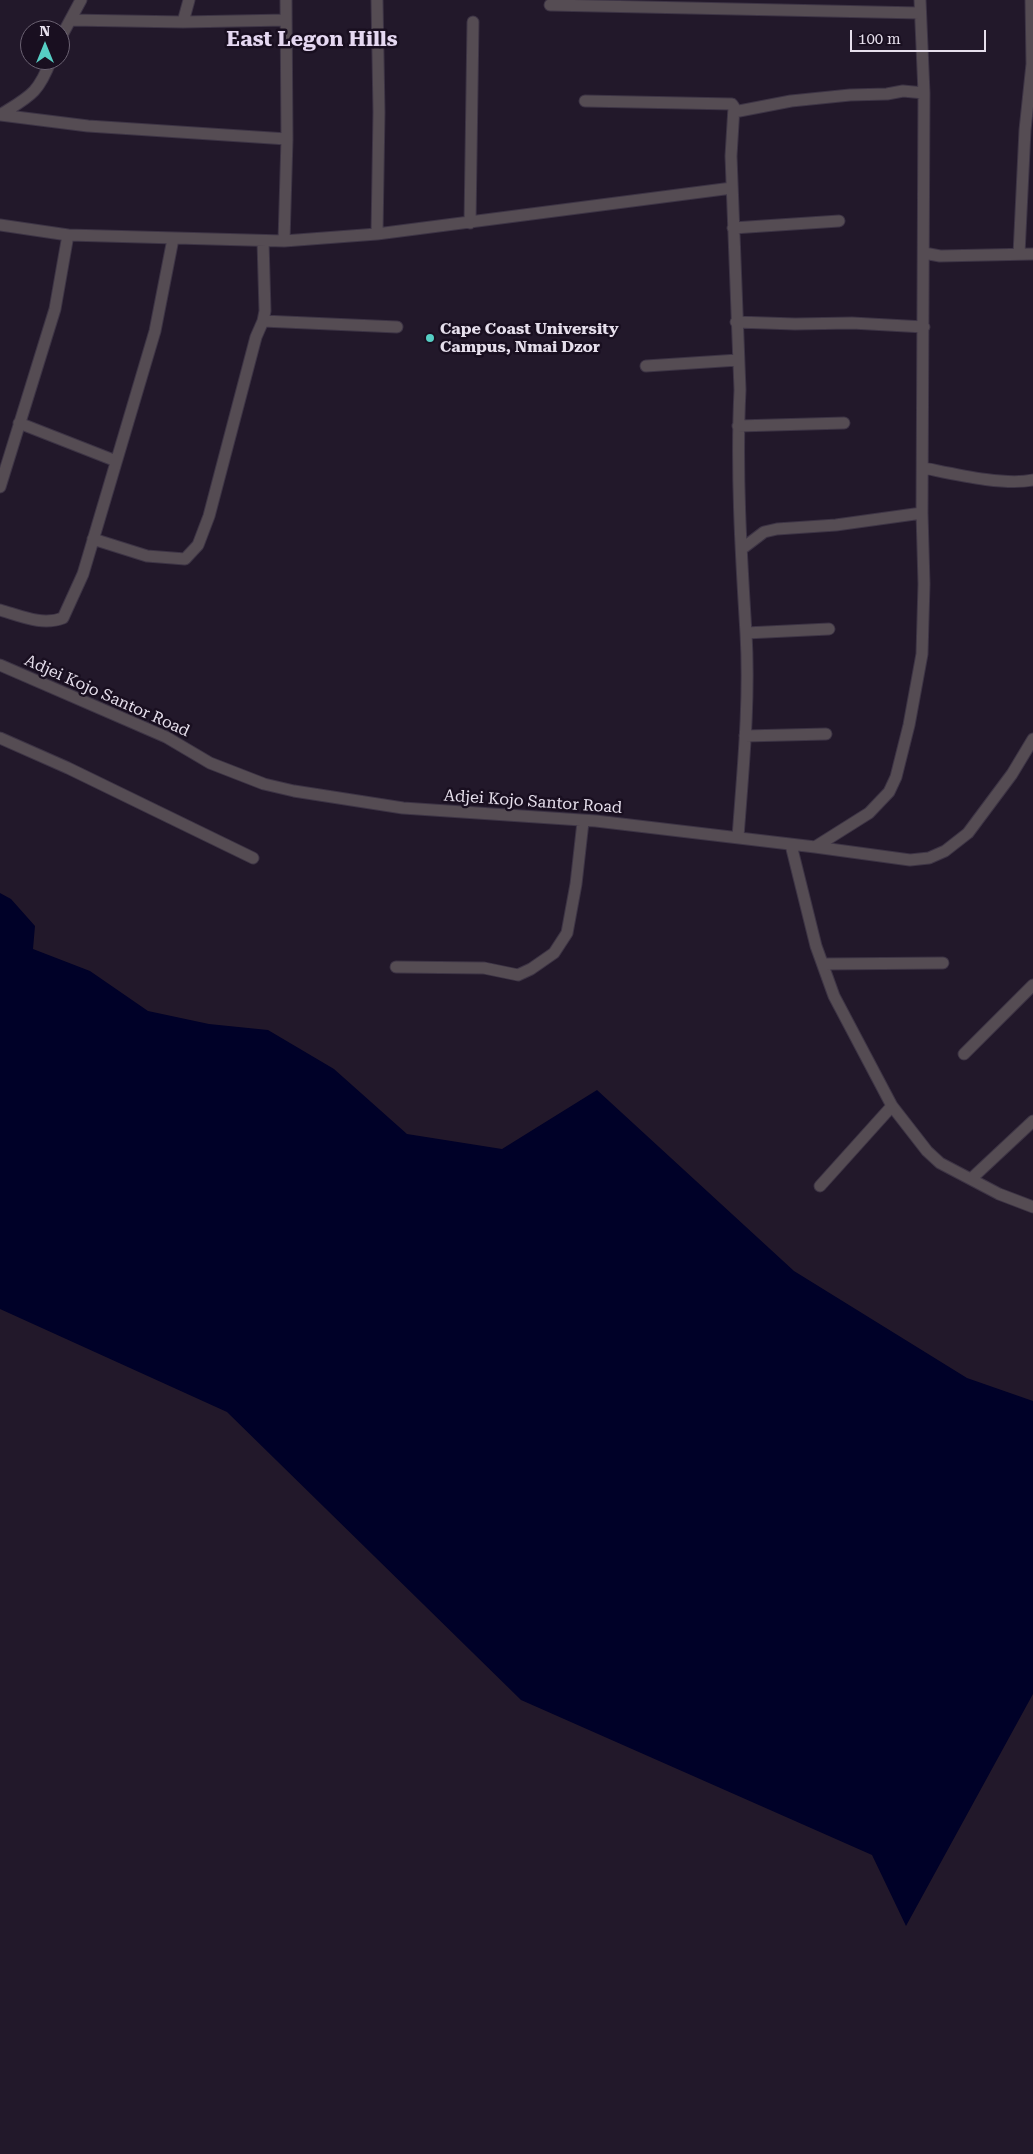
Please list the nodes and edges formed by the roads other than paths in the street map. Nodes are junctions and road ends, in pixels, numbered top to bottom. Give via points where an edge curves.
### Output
1 (81, 0) edge
2 (189, 0) edge
3 (286, 0) edge
4 (377, 0) edge
5 (920, 0) edge
6 (1030, 0) edge
7 (550, 5) dead end
8 (920, 13) junction
9 (71, 20) joint
10 (286, 20) junction
11 (184, 22) junction
12 (473, 22) dead end
13 (47, 70) edge
14 (924, 93) junction
15 (1031, 93) edge
16 (585, 101) dead end
17 (734, 112) junction
18 (0, 115) edge
19 (287, 139) junction
20 (732, 188) junction
21 (838, 221) dead end
22 (470, 223) junction
23 (0, 225) edge
24 (733, 228) junction
25 (377, 234) junction
26 (68, 235) junction
27 (173, 239) junction
28 (263, 241) junction
29 (284, 241) junction
30 (924, 253) junction
31 (1019, 254) junction
32 (1033, 254) edge
33 (263, 321) junction
34 (736, 322) junction
35 (397, 327) dead end
36 (924, 328) junction
37 (738, 360) junction
38 (646, 366) dead end
39 (19, 423) junction
40 (844, 423) dead end
41 (738, 426) junction
42 (116, 461) junction
43 (924, 468) junction
44 (1033, 480) edge
45 (0, 487) edge
46 (922, 513) junction
47 (93, 539) junction
48 (743, 548) junction
49 (0, 610) edge
50 (829, 629) dead end
51 (746, 633) junction
52 (0, 665) edge
53 (826, 734) dead end
54 (746, 736) junction
55 (0, 738) edge
56 (1033, 740) edge
57 (583, 822) junction
58 (738, 837) junction
59 (791, 844) junction
60 (815, 847) junction
61 (253, 858) dead end
62 (942, 963) dead end
63 (823, 964) junction
64 (396, 967) dead end
65 (1033, 985) edge
66 (964, 1054) dead end
67 (892, 1106) junction
68 (1033, 1121) edge
69 (971, 1179) junction
70 (820, 1186) dead end
71 (1033, 1207) edge

1 - 9 street
2 - 11 street
3 - 10 street
4 - 25 street
5 - 8 street
6 - 15 street
7 - 8 street
8 - 14 street
9 - 11 street
10 - 11 street
10 - 19 street
12 - 22 street
13 - 18 street via 40,86
14 - 17 street via 902,91 850,95
14 - 30 street
15 - 31 street via 1025,130
16 - 17 street via 732,104
17 - 20 street
18 - 19 street via 88,126
19 - 29 street
20 - 22 street
20 - 24 street
21 - 24 street
22 - 25 street
23 - 26 street
24 - 34 street
25 - 29 street
26 - 27 street
26 - 39 street via 55,309
27 - 28 street
27 - 42 street via 155,331
28 - 29 street
28 - 33 street
30 - 31 street via 940,256
30 - 36 street
31 - 32 street
33 - 35 street
33 - 47 street via 198,545 184,559 147,556
34 - 36 street via 852,323
34 - 37 street
36 - 43 street
37 - 38 street
37 - 41 street
39 - 42 street
39 - 45 street
40 - 41 street
41 - 48 street
42 - 47 street
43 - 44 street via 996,480
43 - 46 street
46 - 48 street via 777,529 764,532
46 - 60 street via 922,654 910,725 896,777 889,792 869,813
47 - 49 street via 83,574 63,618 53,622 41,621
48 - 51 street
50 - 51 street
51 - 54 street
52 - 57 street, Adjei Kojo Santor Road via 166,737 210,763 264,784 339,800 403,808
53 - 54 street
54 - 58 street
55 - 61 street via 74,770
56 - 60 street, Adjei Kojo Santor Road via 976,823 945,851 929,858 910,860
57 - 58 street, Adjei Kojo Santor Road
57 - 64 street via 567,933 554,954 518,975 479,968
58 - 59 street, Adjei Kojo Santor Road
59 - 60 street, Adjei Kojo Santor Road
59 - 63 street via 807,914
62 - 63 street
63 - 67 street via 834,996
65 - 66 street
67 - 69 street via 927,1151 940,1163
67 - 70 street
68 - 69 street
69 - 71 street

